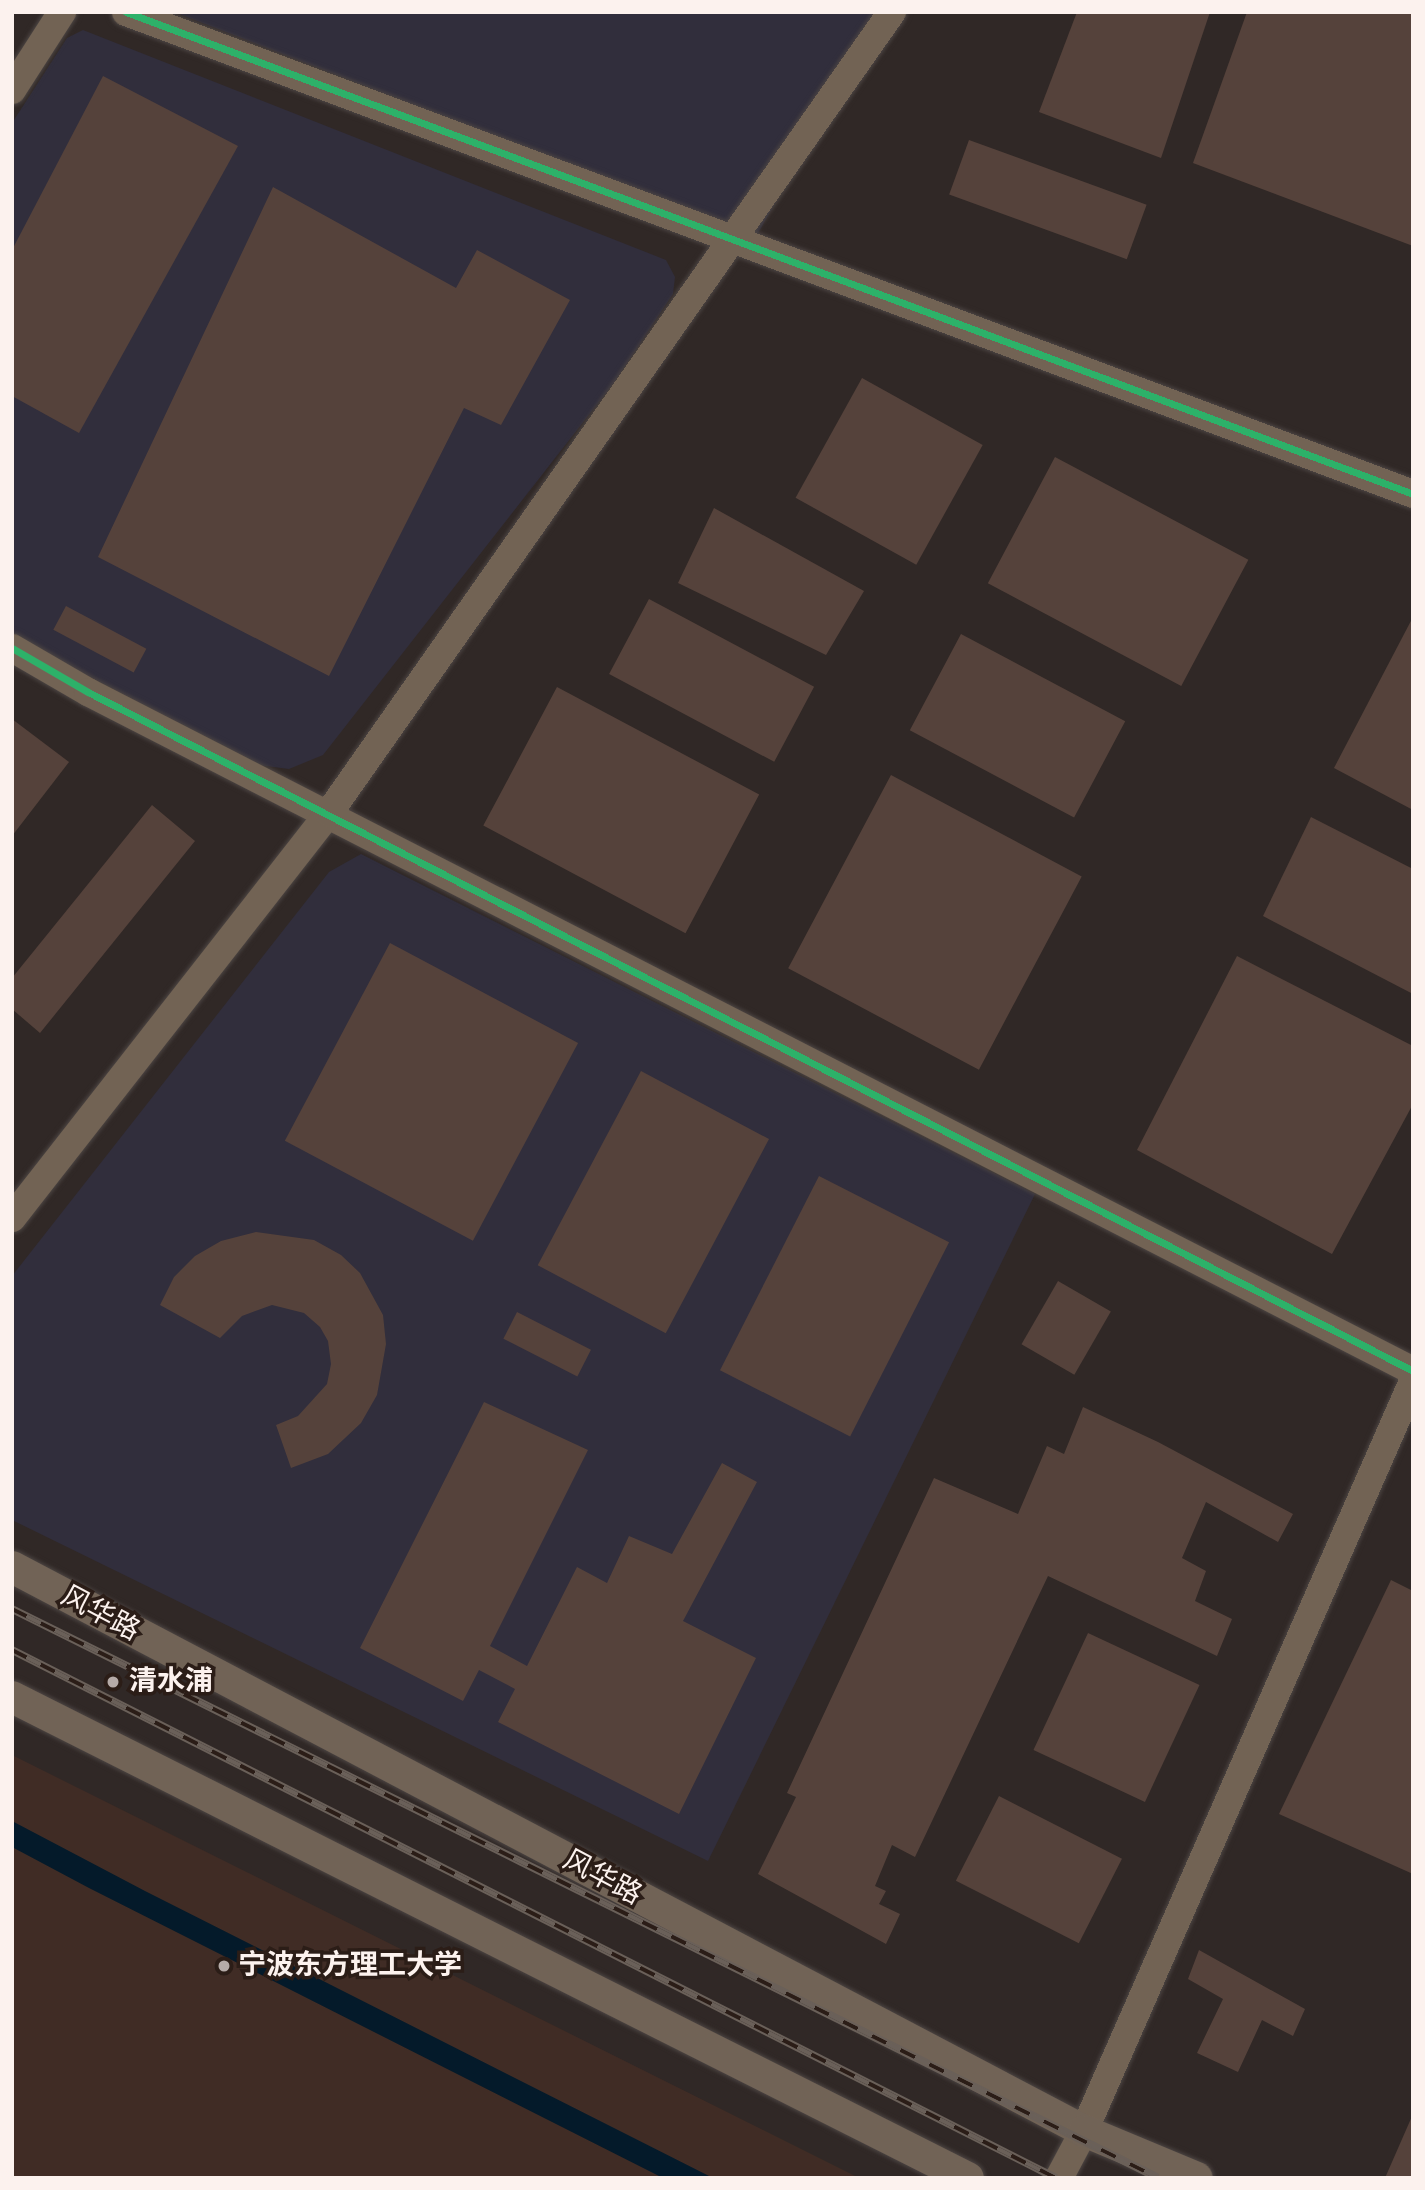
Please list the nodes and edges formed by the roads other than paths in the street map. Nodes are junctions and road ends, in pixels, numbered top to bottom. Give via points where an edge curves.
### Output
1 (62, 12) edge
2 (126, 12) edge
3 (892, 12) edge
4 (12, 90) edge
5 (737, 238) junction
6 (1413, 494) edge
7 (12, 648) edge
8 (329, 813) junction
9 (12, 1218) edge
10 (1413, 1371) edge
11 (1413, 1381) edge
12 (12, 1567) edge
13 (12, 1698) edge
14 (1084, 2131) junction
15 (968, 2178) edge
16 (1059, 2178) edge
17 (1197, 2178) edge

1 - 4 street
2 - 5 street
3 - 5 street
5 - 6 street
5 - 8 street
7 - 8 street via 88,692
8 - 9 street
8 - 10 street
11 - 14 street
12 - 14 main road, 风华路
13 - 15 main road
14 - 16 street
14 - 17 main road, 风华路

